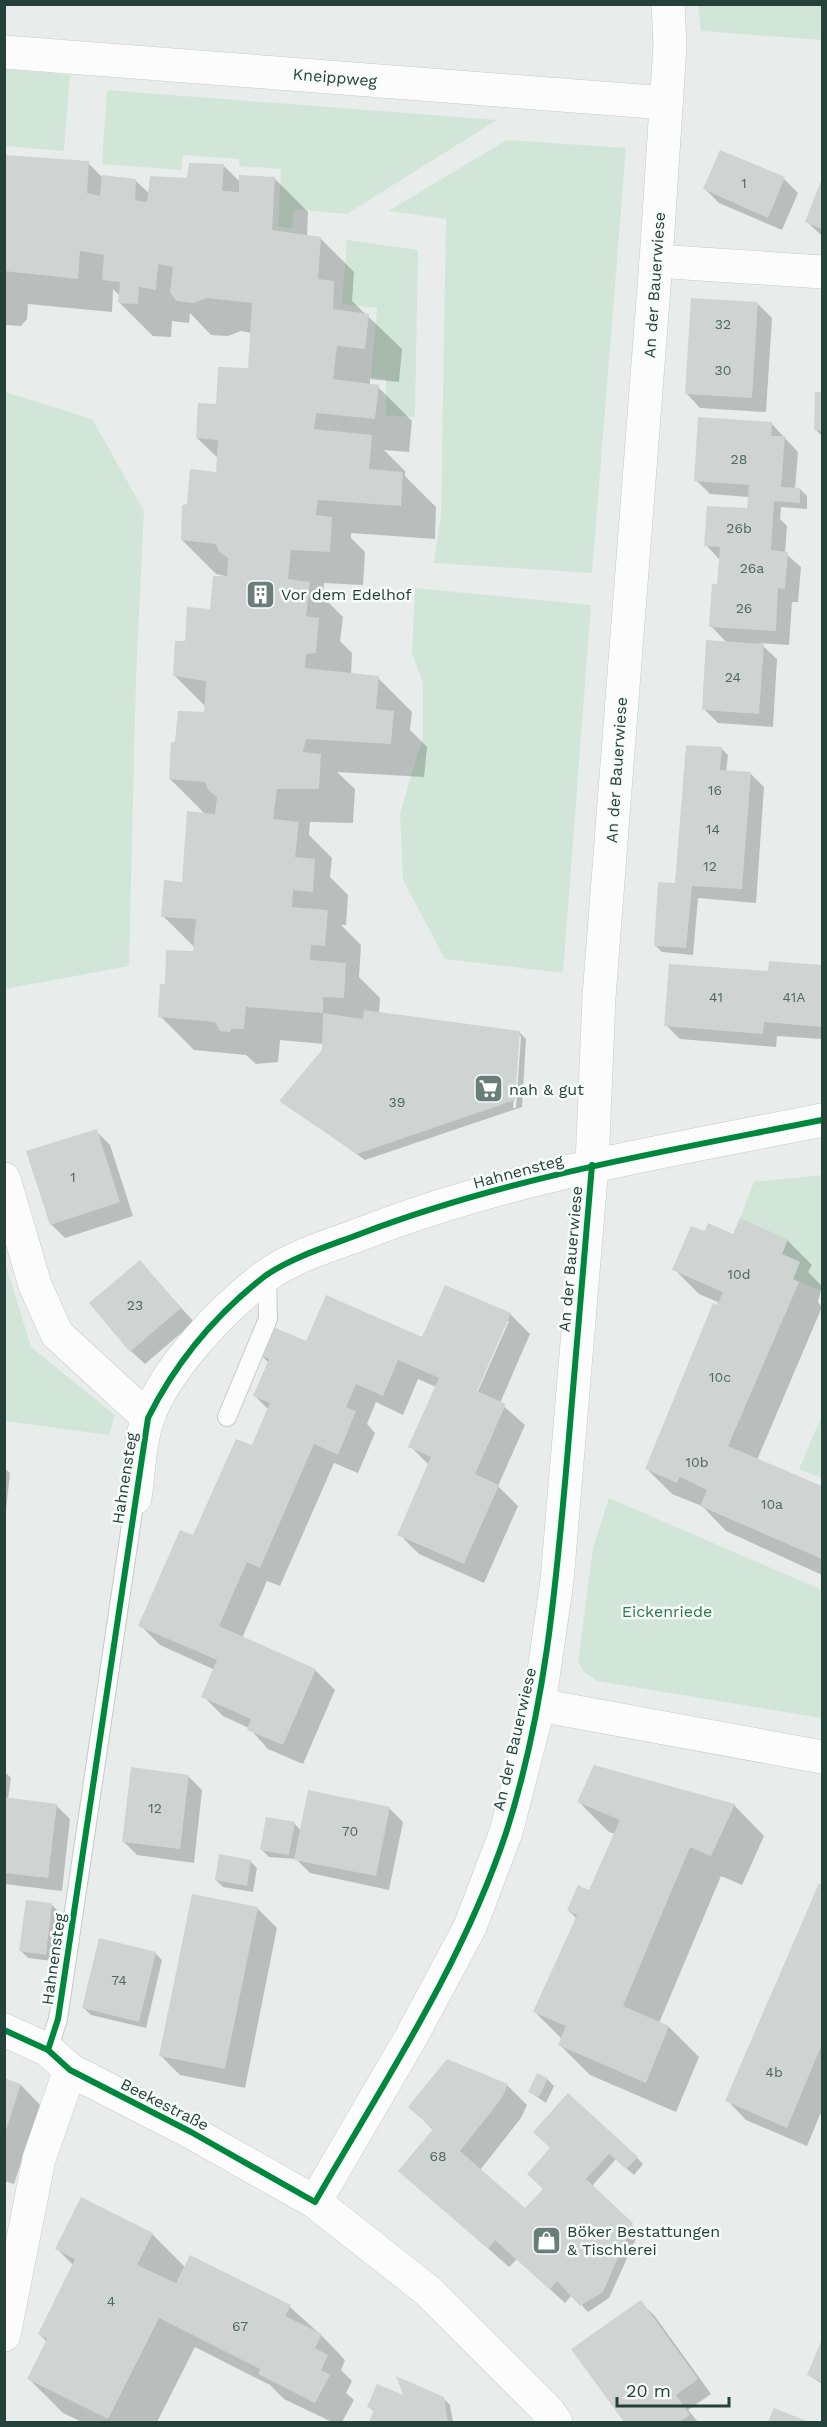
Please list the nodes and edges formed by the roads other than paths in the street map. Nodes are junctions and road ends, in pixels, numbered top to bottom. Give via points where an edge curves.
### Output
1 (668, 4) edge
2 (4, 51) edge
3 (666, 104) junction
4 (656, 261) junction
5 (822, 272) edge
6 (822, 1120) edge
7 (592, 1166) junction
8 (4, 1179) edge
9 (267, 1275) junction
10 (227, 1417) dead end
11 (147, 1418) junction
12 (135, 1498) joint
13 (539, 1705) junction
14 (822, 1757) edge
15 (4, 2030) edge
16 (59, 2060) junction
17 (315, 2202) junction
18 (4, 2335) edge
19 (556, 2422) edge

1 - 3 street, An der Bauerwiese
2 - 3 street, Kneippweg
3 - 4 street, An der Bauerwiese
4 - 5 street
4 - 7 street, An der Bauerwiese via 599,997
6 - 7 street, Hahnensteg
7 - 9 street, Hahnensteg via 427,1208 316,1251
7 - 13 street, An der Bauerwiese via 557,1581
8 - 11 street via 35,1285 57,1334
9 - 10 lane via 268,1319
9 - 11 street, Hahnensteg via 198,1337
11 - 12 street, Hahnensteg
12 - 16 lane, Hahnensteg via 58,2019
13 - 14 street
13 - 17 street, An der Bauerwiese via 506,1832 470,1927 410,2040
15 - 16 street, Beekestraße
16 - 17 street, Beekestraße
16 - 18 street, Hahnensteg
17 - 19 street, Beekestraße via 428,2291

